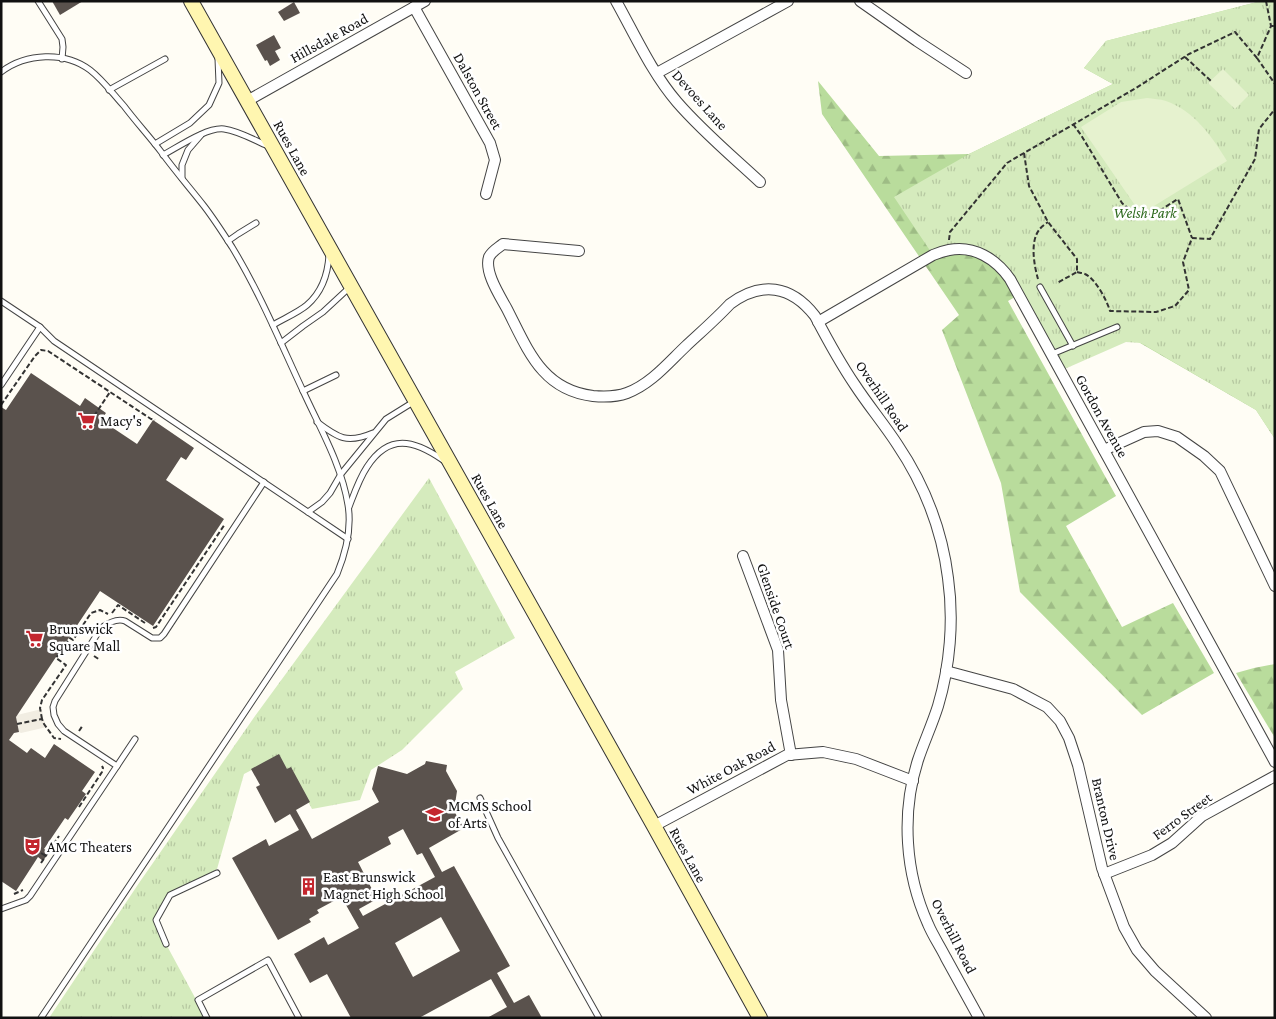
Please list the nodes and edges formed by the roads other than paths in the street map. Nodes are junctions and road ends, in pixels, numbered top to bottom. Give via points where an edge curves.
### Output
1 (38, 1) edge
2 (191, 1) edge
3 (425, 1) edge
4 (616, 1) edge
5 (788, 1) edge
6 (860, 1) edge
7 (414, 7) junction
8 (218, 49) junction
9 (62, 58) junction
10 (165, 59) dead end
11 (1, 72) edge
12 (656, 73) junction
13 (966, 73) dead end
14 (109, 90) junction
15 (247, 101) junction
16 (204, 132) junction
17 (155, 144) junction
18 (274, 148) junction
19 (163, 155) junction
20 (182, 179) junction
21 (760, 182) dead end
22 (486, 194) dead end
23 (256, 223) dead end
24 (228, 241) junction
25 (329, 247) junction
26 (579, 251) dead end
27 (351, 286) junction
28 (1040, 287) road end
29 (1, 301) edge
30 (818, 322) junction
31 (273, 325) junction
32 (40, 327) junction
33 (1117, 327) dead end
34 (281, 344) junction
35 (1072, 346) junction
36 (1052, 354) junction
37 (336, 375) dead end
38 (1, 385) edge
39 (303, 391) junction
40 (415, 401) junction
41 (317, 422) junction
42 (376, 431) junction
43 (1104, 450) junction
44 (452, 466) junction
45 (341, 474) junction
46 (264, 482) junction
47 (348, 507) junction
48 (308, 512) junction
49 (348, 539) junction
50 (743, 556) dead end
51 (1275, 586) edge
52 (946, 671) junction
53 (136, 739) dead end
54 (791, 755) junction
55 (1275, 762) edge
56 (117, 766) junction
57 (1275, 776) edge
58 (913, 781) junction
59 (480, 798) dead end
60 (654, 826) junction
61 (217, 873) dead end
62 (1104, 874) junction
63 (1, 908) edge
64 (166, 944) dead end
65 (41, 1018) edge
66 (207, 1018) edge
67 (300, 1018) edge
68 (599, 1018) edge
69 (760, 1018) edge
70 (979, 1018) edge
71 (1206, 1018) edge

1 - 9 lane via 62,39
2 - 8 main road, Rues Lane
3 - 7 street, Hillsdale Road
4 - 12 street, Devoes Lane
5 - 12 street
6 - 13 street
7 - 15 street, Hillsdale Road
7 - 22 street, Dalston Street via 490,143 495,160
8 - 15 main road, Rues Lane
8 - 17 lane via 219,83 209,105 190,123
9 - 11 lane via 35,58
9 - 14 lane via 89,70
10 - 14 lane
12 - 21 street, Devoes Lane via 693,119
14 - 17 lane
15 - 18 main road, Rues Lane
16 - 18 lane via 222,129
16 - 19 lane
16 - 20 lane via 188,150 182,165
17 - 19 lane
18 - 25 main road, Rues Lane
19 - 20 lane
20 - 24 lane
23 - 24 lane
24 - 31 lane
25 - 27 main road, Rues Lane
25 - 31 lane via 328,265 320,289 307,305
26 - 30 street, Overhill Road via 503,244 489,257 488,268 541,370 568,390 584,395 617,395 641,387 730,304 749,292 772,289 789,293 808,307
27 - 34 lane
27 - 40 main road, Rues Lane
28 - 35 lane
29 - 32 lane
30 - 36 street, Gordon Avenue via 933,255 948,250 971,250 994,260 1003,269
30 - 52 street, Overhill Road via 854,385 906,457 934,515 943,546 951,610
31 - 34 lane
32 - 38 lane
32 - 46 lane via 54,341
33 - 35 lane
34 - 39 lane
35 - 36 lane
36 - 43 street, Gordon Avenue
37 - 39 lane
39 - 41 lane
40 - 42 lane via 386,419
40 - 44 main road, Rues Lane
41 - 42 lane via 346,439
41 - 45 lane
42 - 45 lane
43 - 51 street via 1144,432 1158,430 1177,437 1204,456 1220,471
43 - 55 street, Gordon Avenue
44 - 47 lane via 417,445 403,442 388,446 366,468
44 - 60 main road, Rues Lane
45 - 47 lane
45 - 48 lane via 330,493
46 - 48 lane
46 - 56 lane via 164,634 160,638 152,638 120,619 106,625 58,694 53,707 58,724
47 - 49 lane
48 - 49 lane
49 - 65 lane via 336,574
50 - 54 street, Glenside Court via 778,650 781,700
52 - 58 street, Overhill Road
52 - 62 street, Branton Drive via 1013,689 1047,707 1060,721 1078,765
53 - 56 lane
54 - 58 street, White Oak Road via 823,752 856,759
54 - 60 street, White Oak Road
56 - 63 lane via 30,896
57 - 62 street, Ferro Street via 1202,816 1172,843 1152,855
58 - 70 street, Overhill Road via 908,832 915,887 929,925
59 - 68 lane via 498,838
60 - 69 main road, Rues Lane
61 - 64 lane via 170,895 156,920
62 - 71 street, Branton Drive via 1124,927 1137,950
66 - 67 lane via 198,1000 268,960

